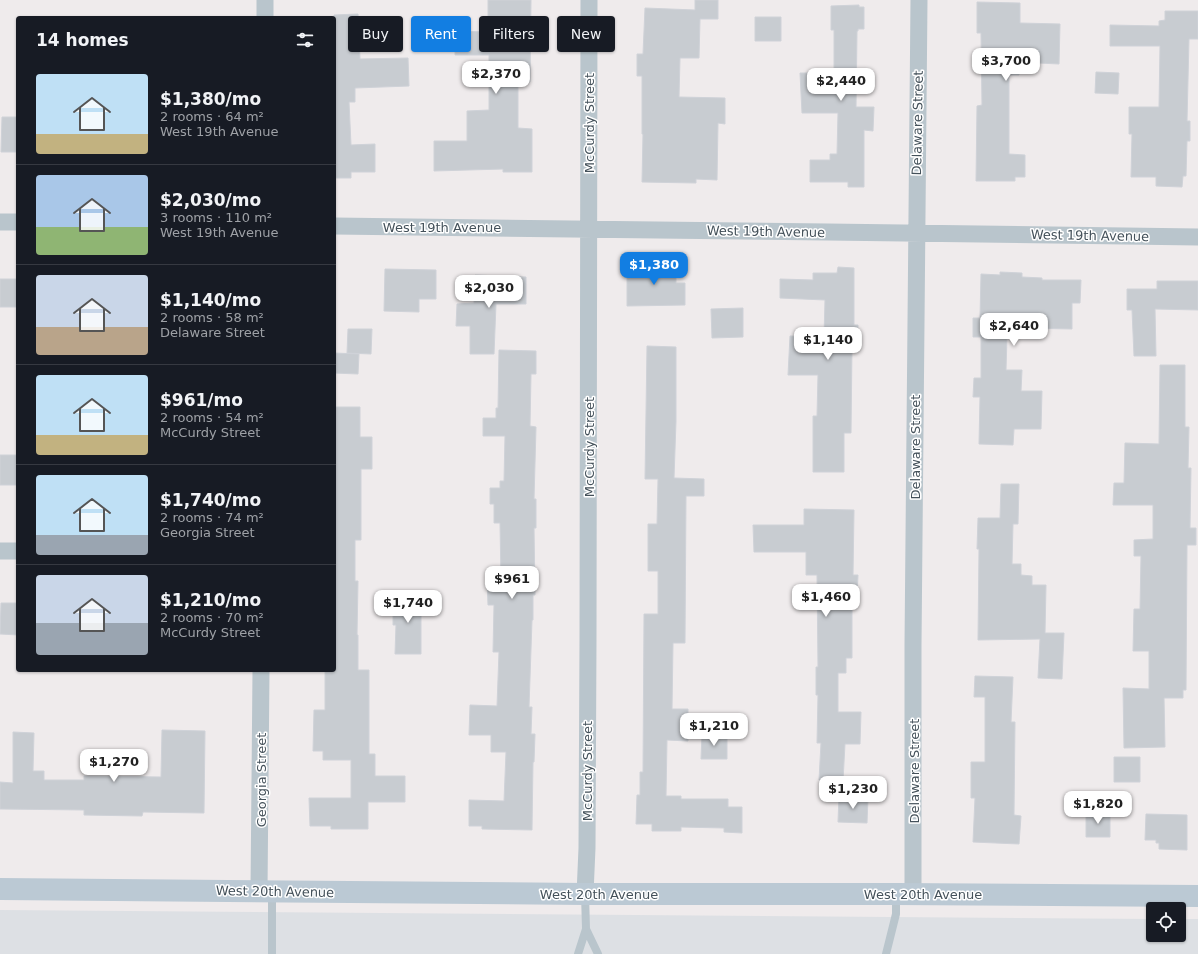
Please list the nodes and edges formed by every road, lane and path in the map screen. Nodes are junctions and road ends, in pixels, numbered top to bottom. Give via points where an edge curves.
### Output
1 (265, 0) edge
2 (589, 0) edge
3 (919, 0) edge
4 (265, 16) edge
5 (0, 222) edge
6 (16, 222) edge
7 (336, 226) edge
8 (589, 228) junction
9 (916, 234) junction
10 (1198, 237) edge
11 (0, 551) edge
12 (16, 551) edge
13 (261, 672) edge
14 (0, 889) edge
15 (265, 891) junction
16 (585, 894) junction
17 (904, 894) junction
18 (1198, 896) edge
19 (586, 929) junction
20 (272, 954) edge
21 (578, 954) edge
22 (598, 954) edge
23 (886, 954) edge

1 - 4 street
2 - 8 street, McCurdy Street
3 - 9 street, Delaware Street
5 - 6 street
7 - 8 street, West 19th Avenue
8 - 9 street, West 19th Avenue
8 - 16 street, McCurdy Street
9 - 10 street, West 19th Avenue
9 - 17 street, Delaware Street
11 - 12 street
13 - 15 street, Georgia Street
14 - 15 main road, West 20th Avenue
15 - 16 main road, West 20th Avenue
15 - 20 lane
16 - 17 main road, West 20th Avenue
16 - 19 lane
17 - 18 main road, West 20th Avenue
17 - 23 lane
19 - 21 lane
19 - 22 lane

